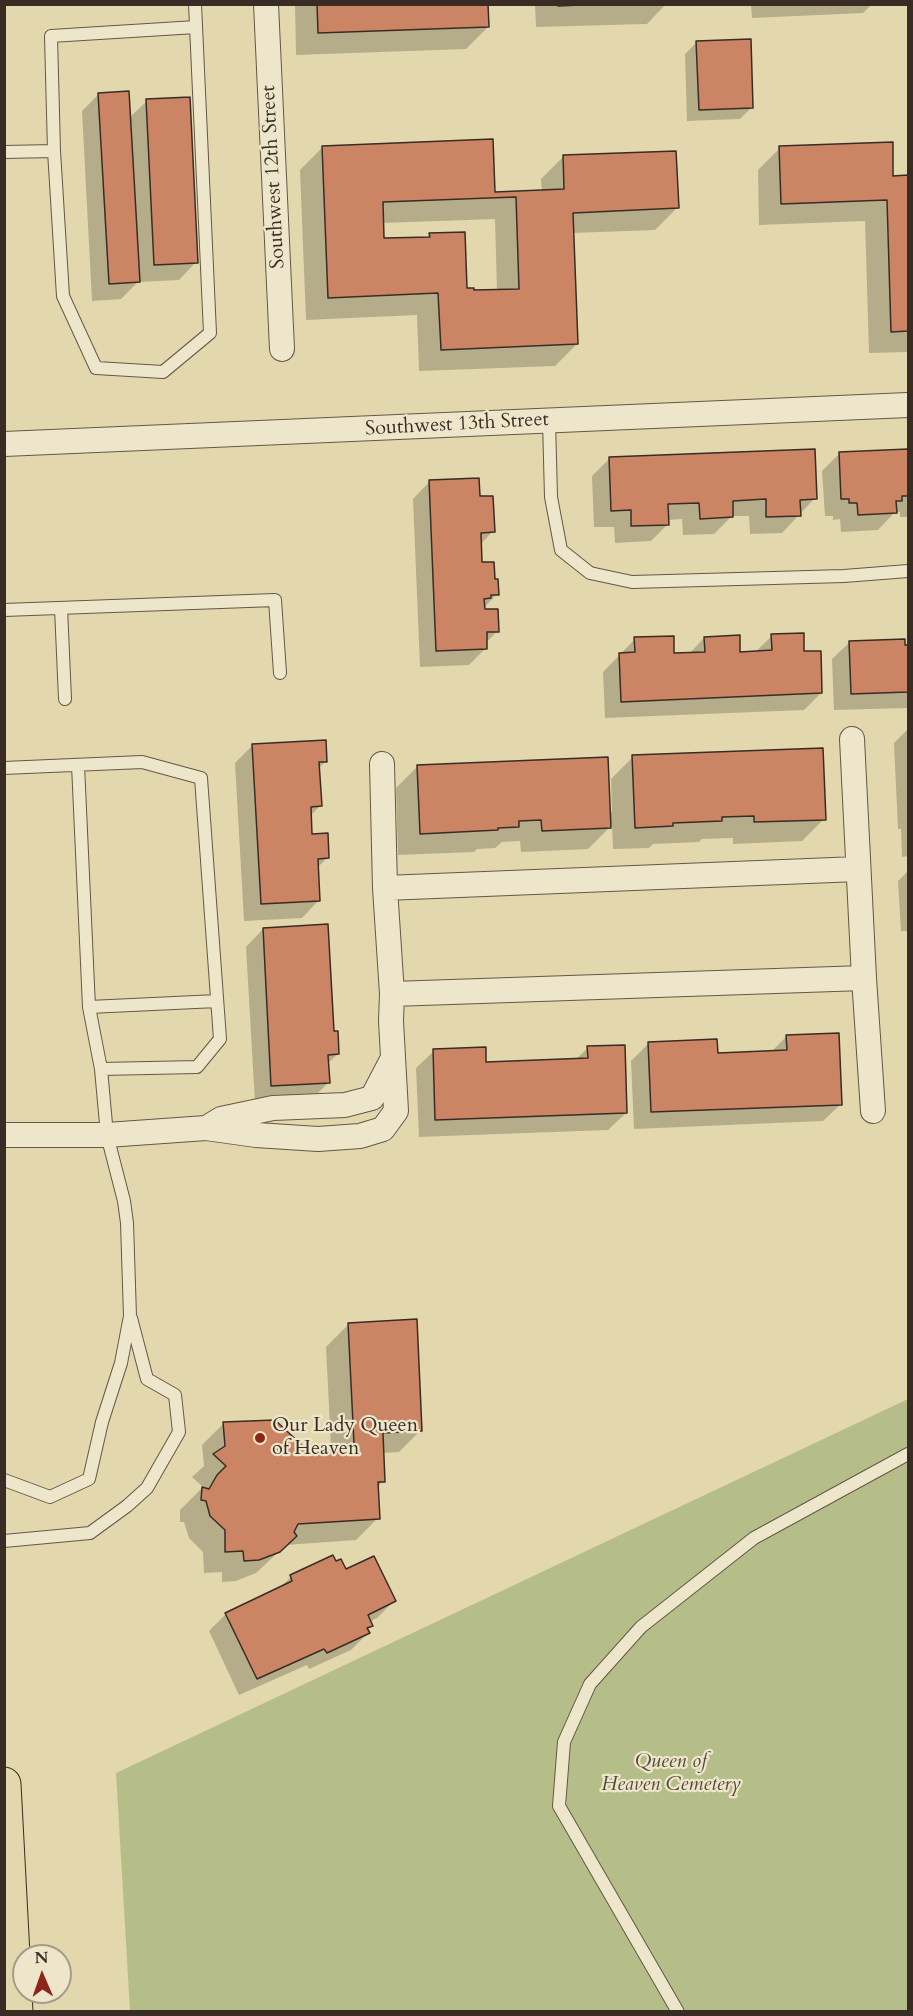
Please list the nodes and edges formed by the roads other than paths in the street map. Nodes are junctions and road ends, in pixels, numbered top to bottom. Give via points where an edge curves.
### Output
1 (195, 4) edge
2 (266, 4) edge
3 (196, 27) junction
4 (54, 151) junction
5 (4, 152) edge
6 (282, 349) dead end
7 (909, 405) edge
8 (549, 420) junction
9 (4, 444) edge
10 (909, 571) edge
11 (61, 608) junction
12 (4, 610) edge
13 (280, 673) dead end
14 (65, 699) dead end
15 (852, 739) dead end
16 (381, 764) dead end
17 (78, 765) junction
18 (4, 768) edge
19 (858, 869) junction
20 (385, 888) junction
21 (864, 978) junction
22 (392, 994) junction
23 (217, 1001) junction
24 (89, 1007) junction
25 (393, 1058) junction
26 (101, 1069) junction
27 (873, 1111) dead end
28 (206, 1128) junction
29 (4, 1135) edge
30 (107, 1135) junction
31 (130, 1316) junction
32 (909, 1454) edge
33 (4, 1480) edge
34 (4, 1541) edge
35 (4, 1784) edge
36 (16, 2012) edge
37 (678, 2012) edge

1 - 3 lane
2 - 6 street, Southwest 12th Street
3 - 4 lane via 51,36
3 - 4 lane via 210,333 163,372 96,368 63,296
4 - 5 lane
7 - 8 street, Southwest 13th Street
8 - 9 street, Southwest 13th Street
8 - 10 lane via 551,497 561,550 590,573 632,582
11 - 12 lane
11 - 13 lane via 275,600
11 - 14 lane
15 - 19 street
16 - 20 street
17 - 18 lane
17 - 23 lane via 142,762 201,778
17 - 24 lane
19 - 20 street
19 - 21 street
20 - 22 street
21 - 22 street
21 - 27 street
22 - 25 street
23 - 24 lane
23 - 26 lane via 220,1039 197,1067
24 - 26 lane
25 - 28 street via 372,1098 345,1105 273,1108 220,1119
25 - 28 street via 396,1112 383,1129 360,1136 318,1139
26 - 30 lane
28 - 30 street
29 - 30 street
30 - 31 lane via 127,1223
31 - 33 lane via 89,1479 50,1497
31 - 34 lane via 147,1379 175,1395 179,1432 147,1488 90,1533
32 - 37 lane via 754,1538 641,1627 590,1684 564,1742 559,1806
35 - 36 main road

